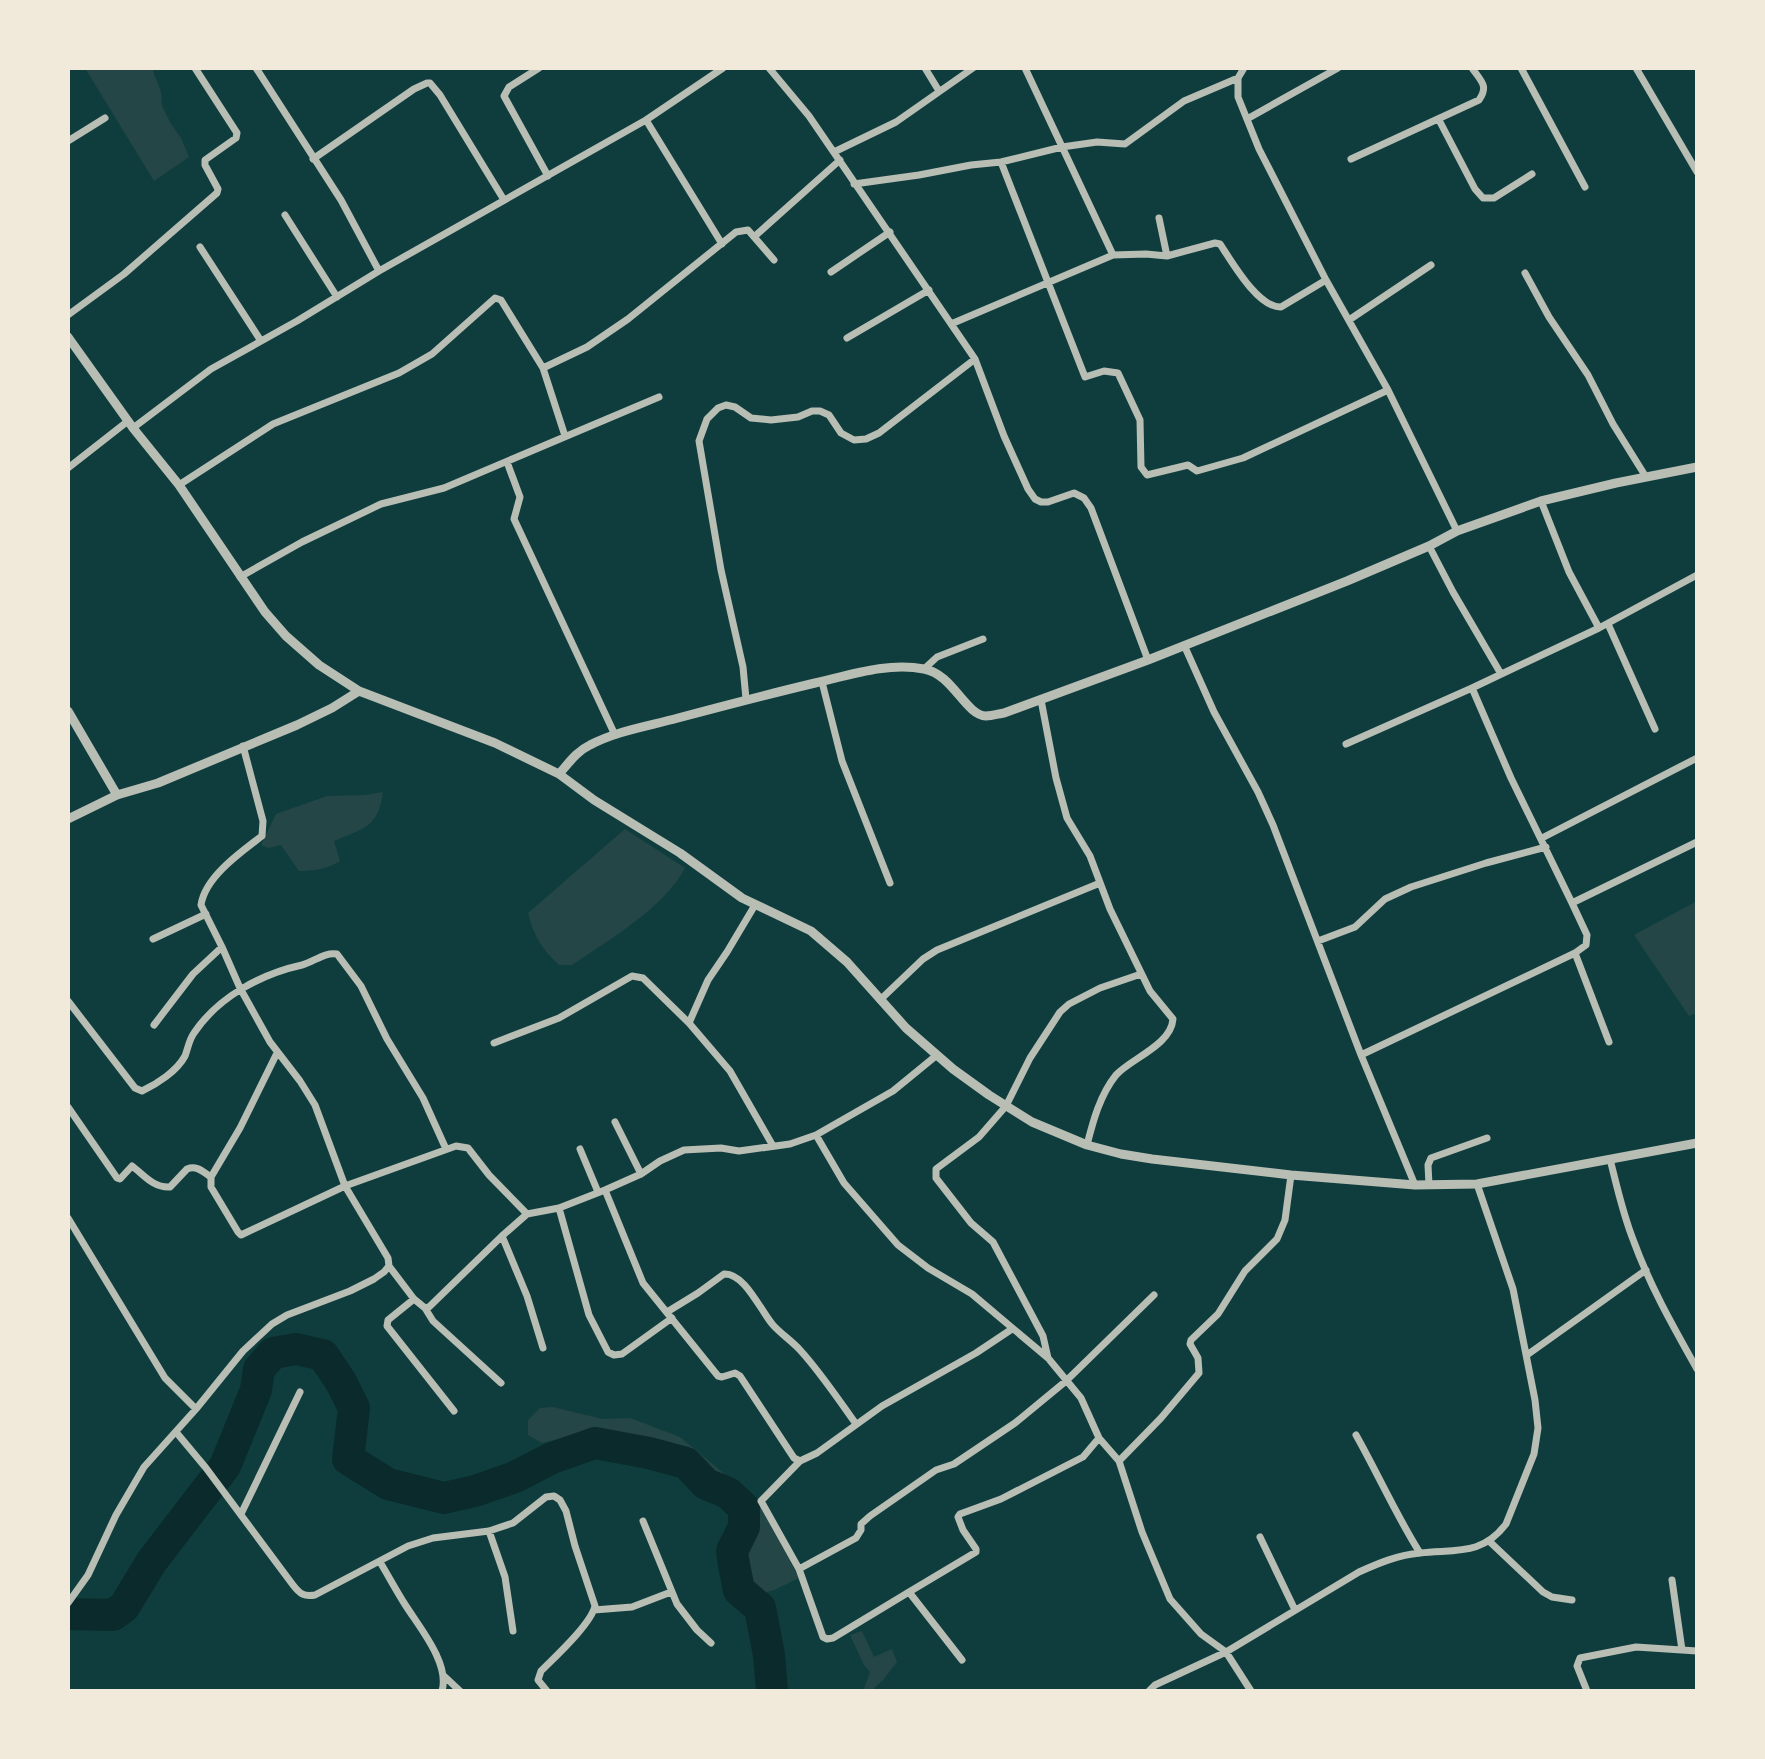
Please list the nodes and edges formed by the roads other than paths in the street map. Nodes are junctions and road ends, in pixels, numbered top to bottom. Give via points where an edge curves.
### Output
1 (195, 68) edge
2 (256, 68) edge
3 (539, 68) edge
4 (723, 68) edge
5 (769, 68) edge
6 (925, 68) edge
7 (973, 68) edge
8 (1025, 68) edge
9 (1244, 68) edge
10 (1338, 68) edge
11 (1472, 68) edge
12 (1521, 68) edge
13 (1636, 68) edge
14 (1238, 78) junction
15 (939, 91) junction
16 (105, 118) dead end
17 (1247, 119) junction
18 (646, 120) junction
19 (1439, 120) junction
20 (68, 141) edge
21 (1062, 147) junction
22 (834, 152) junction
23 (313, 159) junction
24 (1351, 159) dead end
25 (840, 160) junction
26 (1001, 162) junction
27 (1697, 172) edge
28 (1532, 174) dead end
29 (548, 176) junction
30 (854, 184) junction
31 (1585, 187) dead end
32 (504, 200) junction
33 (285, 215) dead end
34 (1159, 218) dead end
35 (890, 232) junction
36 (755, 236) junction
37 (722, 244) junction
38 (200, 247) dead end
39 (1113, 255) junction
40 (1167, 256) junction
41 (774, 260) dead end
42 (1431, 265) dead end
43 (379, 271) junction
44 (831, 272) dead end
45 (1525, 273) dead end
46 (1326, 280) junction
47 (1049, 283) junction
48 (929, 290) junction
49 (337, 297) junction
50 (68, 315) edge
51 (1349, 320) junction
52 (951, 324) junction
53 (68, 337) edge
54 (847, 338) dead end
55 (261, 341) junction
56 (975, 359) junction
57 (543, 368) junction
58 (1388, 390) junction
59 (659, 397) dead end
60 (131, 424) junction
61 (565, 436) junction
62 (507, 462) junction
63 (1697, 467) edge
64 (68, 468) edge
65 (1646, 477) junction
66 (179, 485) junction
67 (1541, 501) junction
68 (1457, 531) junction
69 (1429, 546) junction
70 (1697, 575) edge
71 (240, 577) junction
72 (1608, 624) junction
73 (1599, 628) junction
74 (983, 639) dead end
75 (1184, 645) junction
76 (1148, 660) junction
77 (924, 669) junction
78 (1501, 674) junction
79 (822, 682) junction
80 (1472, 688) junction
81 (359, 691) junction
82 (746, 699) junction
83 (1041, 700) junction
84 (68, 711) edge
85 (1655, 729) dead end
86 (615, 735) junction
87 (1346, 744) dead end
88 (243, 746) junction
89 (1697, 758) edge
90 (559, 774) junction
91 (117, 795) junction
92 (68, 819) edge
93 (1542, 838) junction
94 (1697, 842) edge
95 (1546, 847) junction
96 (890, 883) dead end
97 (1100, 883) junction
98 (1572, 903) junction
99 (755, 905) junction
100 (206, 914) junction
101 (153, 939) dead end
102 (1318, 941) junction
103 (222, 947) junction
104 (1575, 953) junction
105 (1141, 974) junction
106 (240, 988) junction
107 (880, 1000) junction
108 (68, 1001) edge
109 (689, 1023) junction
110 (154, 1025) dead end
111 (1609, 1042) dead end
112 (494, 1043) dead end
113 (277, 1053) junction
114 (937, 1055) junction
115 (1361, 1055) junction
116 (1006, 1106) junction
117 (68, 1107) edge
118 (615, 1122) dead end
119 (816, 1135) junction
120 (1487, 1138) dead end
121 (1697, 1143) edge
122 (1087, 1145) junction
123 (773, 1146) junction
124 (446, 1149) junction
125 (580, 1149) dead end
126 (1610, 1159) junction
127 (641, 1174) junction
128 (1291, 1175) junction
129 (210, 1180) junction
130 (1477, 1184) junction
131 (1415, 1185) junction
132 (1429, 1185) junction
133 (345, 1186) junction
134 (602, 1191) junction
135 (559, 1208) junction
136 (527, 1214) junction
137 (68, 1218) edge
138 (502, 1236) junction
139 (389, 1266) junction
140 (1646, 1270) junction
141 (1154, 1295) dead end
142 (414, 1299) junction
143 (425, 1308) junction
144 (670, 1315) junction
145 (1012, 1329) junction
146 (543, 1348) dead end
147 (1527, 1355) junction
148 (1048, 1358) junction
149 (1697, 1369) edge
150 (1066, 1381) junction
151 (501, 1383) dead end
152 (300, 1392) dead end
153 (196, 1409) junction
154 (454, 1411) dead end
155 (856, 1424) junction
156 (176, 1432) junction
157 (1356, 1435) dead end
158 (1099, 1438) junction
159 (800, 1461) junction
160 (1119, 1461) junction
161 (241, 1514) junction
162 (643, 1521) dead end
163 (489, 1531) junction
164 (1260, 1537) dead end
165 (1489, 1541) junction
166 (1420, 1553) junction
167 (380, 1562) junction
168 (799, 1569) junction
169 (1672, 1580) dead end
170 (671, 1592) junction
171 (909, 1592) junction
172 (1572, 1600) dead end
173 (68, 1603) edge
174 (594, 1610) junction
175 (1295, 1610) junction
176 (513, 1631) dead end
177 (711, 1643) dead end
178 (1682, 1650) junction
179 (1697, 1651) edge
180 (1226, 1652) junction
181 (962, 1660) dead end
182 (444, 1676) junction
183 (442, 1691) edge
184 (460, 1691) edge
185 (547, 1691) edge
186 (1149, 1691) edge
187 (1251, 1691) edge
188 (1587, 1691) edge

1 - 50 street via 237,133 205,160 218,189 215,196
2 - 23 street
3 - 29 street via 504,96
4 - 18 street
5 - 22 street
6 - 15 street
7 - 15 street
8 - 21 street
9 - 14 street
10 - 17 street
11 - 19 street via 1483,84 1479,100
12 - 31 street
13 - 27 street
14 - 17 street via 1238,97
14 - 21 street via 1184,101 1125,144
15 - 22 street via 896,122
16 - 20 street
17 - 46 street
18 - 29 street
18 - 37 street
19 - 24 street
19 - 28 street via 1483,198 1494,198
21 - 26 street
21 - 39 street
22 - 25 street
23 - 32 street via 430,83
23 - 43 street
25 - 30 street
25 - 36 street
26 - 30 street
26 - 47 street
29 - 32 street
30 - 35 street
32 - 43 street
33 - 49 street
34 - 40 street
35 - 44 street
35 - 48 street
36 - 37 street via 744,229
36 - 41 street
37 - 57 street via 628,319
38 - 55 street
39 - 40 street
39 - 47 street
40 - 46 street via 1220,244 1257,295 1274,307
42 - 51 street
43 - 49 street
45 - 65 street
46 - 51 street
47 - 52 street
47 - 58 street via 1085,377 1118,373 1140,420 1141,467 1147,475 1188,465 1197,471 1243,458
48 - 52 street
48 - 54 street
49 - 55 street
51 - 58 street
52 - 56 street
53 - 60 street
55 - 60 street
56 - 76 street via 1035,499 1048,502 1074,493 1091,508
56 - 82 street via 866,439 841,433 820,411 771,420 751,418 726,405 707,419 699,441
57 - 61 street
57 - 66 street via 495,298 432,354 399,373 273,424
58 - 68 street
59 - 61 street
60 - 64 street
60 - 66 street
61 - 62 street
62 - 71 street via 444,488 381,504
62 - 86 street via 520,497 514,519
63 - 65 street
65 - 67 street
66 - 71 street
67 - 68 street
67 - 73 street via 1569,572
68 - 69 street
69 - 75 street
69 - 78 street
70 - 72 street
71 - 81 street via 286,636
72 - 73 street
72 - 85 street
73 - 78 street
74 - 77 street via 937,657
75 - 76 street
75 - 102 street via 1258,792
76 - 83 street
77 - 79 street via 892,667
77 - 83 street via 947,680 980,715
78 - 80 street
79 - 82 street
79 - 96 street via 842,761
80 - 87 street
80 - 93 street
81 - 88 street
81 - 90 street via 495,743
82 - 86 street
83 - 97 street via 1067,818
84 - 91 street
86 - 90 street via 588,745
88 - 91 street
88 - 100 street via 264,830 206,889 201,905
89 - 93 street
90 - 99 street
91 - 92 street
93 - 95 street
94 - 98 street
95 - 98 street
95 - 102 street via 1411,887 1385,899 1355,927
97 - 105 street
97 - 107 street via 937,950
98 - 104 street via 1587,935 1586,945
99 - 107 street via 820,937
99 - 109 street via 708,980
100 - 101 street
100 - 103 street
102 - 115 street
103 - 106 street
103 - 110 street via 193,974
104 - 111 street
104 - 115 street
105 - 116 street via 1100,988 1060,1012
105 - 122 street via 1173,1025 1114,1078 1095,1113
106 - 108 street via 196,1030 177,1067 142,1091
106 - 113 street
106 - 124 street via 337,954 361,986
107 - 114 street
109 - 112 street via 643,978 632,976 559,1018
109 - 123 street via 730,1071
113 - 129 street
113 - 133 street via 315,1105
114 - 116 street
114 - 119 street via 898,1087
115 - 131 street
116 - 122 street
116 - 148 street via 935,1174 971,1223 993,1242 1043,1336
117 - 129 street via 117,1178 132,1166 154,1185 170,1187 191,1167
118 - 127 street
119 - 123 street
119 - 145 street via 844,1183 898,1245 972,1294
120 - 132 street via 1431,1158
121 - 126 street
122 - 128 street
123 - 127 street via 684,1150
124 - 133 street
124 - 136 street via 468,1148
125 - 134 street
126 - 130 street
126 - 140 street
127 - 134 street
128 - 131 street
128 - 160 street via 1277,1239 1191,1340 1199,1373
129 - 133 street via 241,1235
130 - 132 street
130 - 147 street via 1510,1276
131 - 132 street
133 - 139 street
134 - 135 street
134 - 144 street via 643,1283
135 - 136 street
135 - 144 street via 589,1315 608,1352 622,1354
136 - 138 street
137 - 153 street via 165,1378
138 - 143 street
138 - 146 street
139 - 142 street
139 - 153 street via 350,1291 272,1324
140 - 147 street
140 - 149 street
141 - 150 street
142 - 143 street
142 - 154 street via 387,1326
143 - 151 street
144 - 155 street via 724,1274 736,1276
144 - 159 street via 718,1376 740,1376
145 - 148 street
145 - 155 street
147 - 165 street via 1538,1428 1534,1454 1506,1524
148 - 150 street
150 - 158 street via 1081,1398
150 - 168 street via 1015,1423 870,1516 856,1538
152 - 161 street
153 - 156 street
155 - 159 street
156 - 161 street
156 - 173 street via 144,1467
157 - 166 street
158 - 160 street
158 - 171 street via 1083,1457 960,1514 976,1552
159 - 168 street via 761,1501
160 - 180 street via 1170,1599 1201,1634
161 - 167 street via 306,1597
162 - 170 street
163 - 167 street via 433,1538
163 - 174 street via 513,1523 546,1497 560,1500
163 - 176 street via 505,1577
164 - 175 street
165 - 166 street via 1457,1552
165 - 172 street via 1543,1592
166 - 175 street via 1370,1567
167 - 182 street via 423,1629
168 - 171 street via 827,1639
169 - 178 street
170 - 174 street via 632,1607
170 - 177 street
171 - 181 street
174 - 185 street via 541,1671 538,1680
175 - 180 street
178 - 179 street
178 - 188 street via 1636,1647 1580,1658 1577,1666
180 - 186 street
180 - 187 street
182 - 183 street
182 - 184 street

